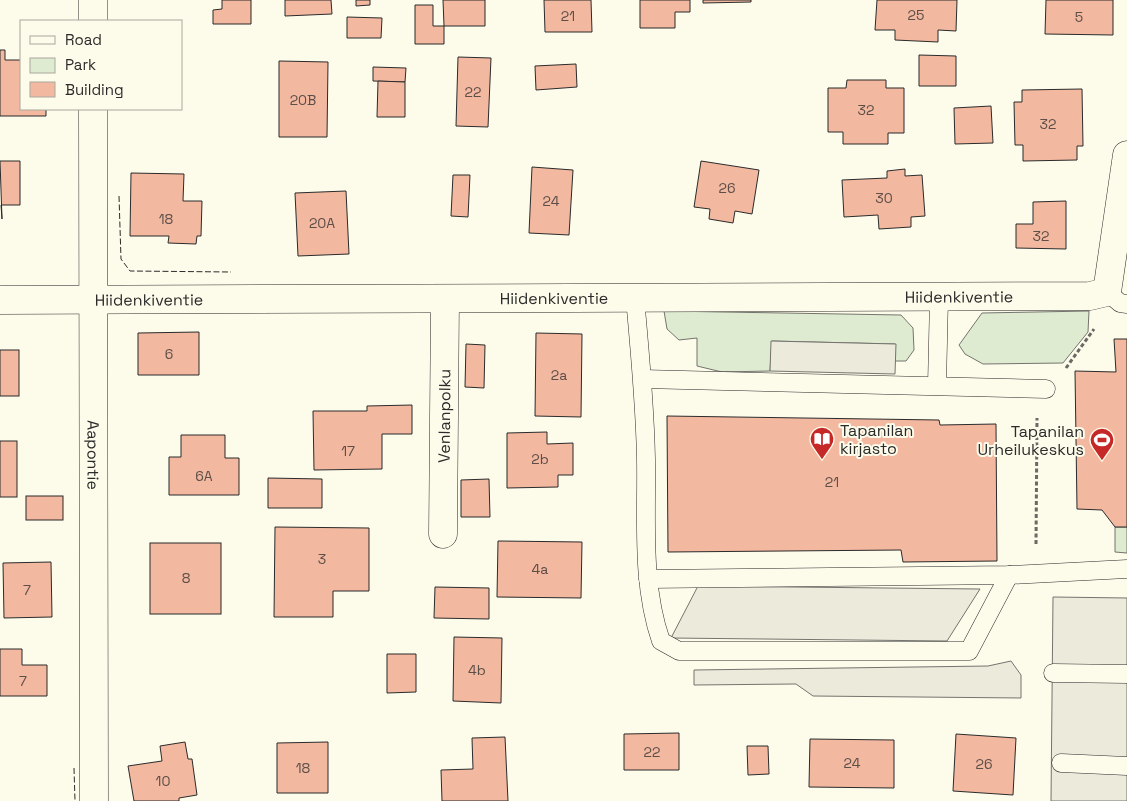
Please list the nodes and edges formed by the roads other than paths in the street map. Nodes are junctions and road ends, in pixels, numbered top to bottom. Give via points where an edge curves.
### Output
1 (92, 0) edge
2 (93, 20) edge
3 (93, 110) edge
4 (1127, 155) edge
5 (635, 298) junction
6 (939, 298) junction
7 (1117, 298) edge
8 (0, 300) edge
9 (93, 300) junction
10 (445, 300) junction
11 (643, 379) junction
12 (937, 385) junction
13 (1046, 389) dead end
14 (443, 534) dead end
15 (1127, 569) edge
16 (1009, 575) junction
17 (648, 579) junction
18 (1053, 673) dead end
19 (1127, 674) edge
20 (1061, 763) dead end
21 (1127, 766) edge
22 (94, 801) edge

1 - 2 street
3 - 9 street, Aapontie
4 - 7 street
5 - 6 street, Hiidenkiventie
5 - 10 street, Hiidenkiventie
5 - 11 lane
6 - 7 street, Hiidenkiventie
6 - 12 lane
8 - 9 street, Hiidenkiventie
9 - 10 street, Hiidenkiventie
9 - 22 street, Aapontie
10 - 14 street, Venlanpolku
11 - 12 lane
11 - 17 lane
12 - 13 lane
15 - 16 lane
16 - 17 lane
16 - 17 lane via 969,651 679,651 661,641
18 - 19 lane
20 - 21 lane

